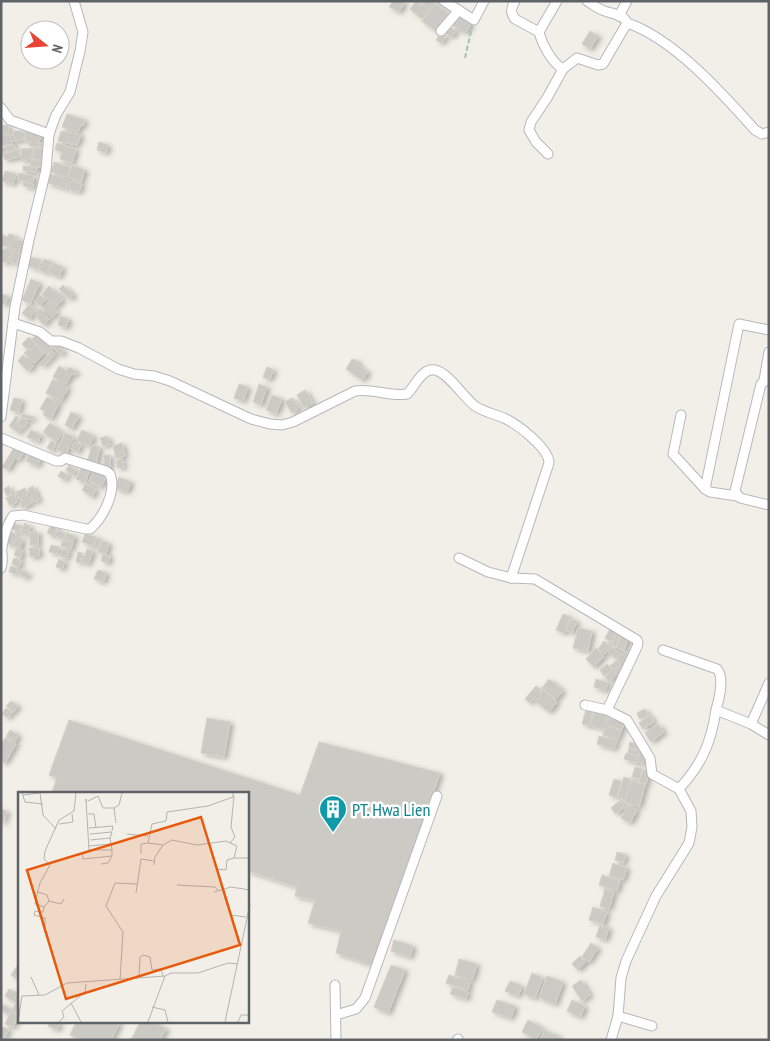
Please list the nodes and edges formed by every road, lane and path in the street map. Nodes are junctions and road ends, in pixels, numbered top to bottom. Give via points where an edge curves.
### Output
1 (74, 1) edge
2 (444, 1) edge
3 (484, 1) edge
4 (515, 1) edge
5 (557, 1) edge
6 (587, 1) edge
7 (627, 1) edge
8 (459, 10) junction
9 (620, 16) junction
10 (474, 20) junction
11 (627, 23) junction
12 (441, 30) dead end
13 (539, 32) junction
14 (465, 58) dead end
15 (563, 69) junction
16 (1, 108) edge
17 (769, 132) edge
18 (49, 134) junction
19 (548, 154) dead end
20 (13, 324) junction
21 (769, 330) edge
22 (769, 352) edge
23 (767, 379) edge
24 (681, 415) dead end
25 (1, 417) edge
26 (1, 438) edge
27 (705, 489) junction
28 (737, 496) junction
29 (769, 505) edge
30 (459, 558) dead end
31 (1, 568) edge
32 (511, 578) junction
33 (663, 650) dead end
34 (769, 683) edge
35 (585, 705) dead end
36 (607, 710) junction
37 (716, 710) junction
38 (751, 724) junction
39 (769, 735) edge
40 (679, 789) junction
41 (437, 796) dead end
42 (335, 985) dead end
43 (336, 1015) junction
44 (618, 1016) junction
45 (652, 1026) dead end
46 (336, 1040) edge
47 (610, 1040) edge

1 - 18 street via 82,32 77,67 70,92 56,114
2 - 8 street
3 - 10 street
4 - 13 street via 511,8 512,16
5 - 13 street
6 - 9 street
7 - 9 street
8 - 10 street
8 - 12 street
9 - 11 street
10 - 14 path
11 - 15 street via 604,64 578,58
11 - 17 street via 676,51 755,130 762,134
13 - 15 street via 545,46
15 - 19 street via 529,130
16 - 18 street via 10,120
18 - 20 street via 46,170
20 - 25 street
20 - 32 street via 40,332 51,341 80,348 118,370 170,380 245,416 270,424 293,422 364,389 407,394 424,373 429,370 439,372 482,411 506,419 523,430 549,458
21 - 27 street via 738,324
22 - 23 street
23 - 28 street via 761,384 735,491
24 - 27 street via 673,454
26 - 31 street via 56,461 65,458 106,471 112,484 102,513 90,529 13,516 2,547 4,560
27 - 28 street
28 - 29 street
30 - 32 street via 488,572
32 - 36 street via 535,579 637,640 637,647
33 - 37 street via 720,672
34 - 38 street
35 - 36 street
36 - 40 street via 627,720 650,758 652,774
37 - 38 street
37 - 40 street via 713,732 701,761
38 - 39 street
40 - 44 street via 691,810 689,843 648,911 626,961 621,978
41 - 43 street via 365,998 356,1009
42 - 43 street
43 - 46 street
44 - 45 street
44 - 47 street

